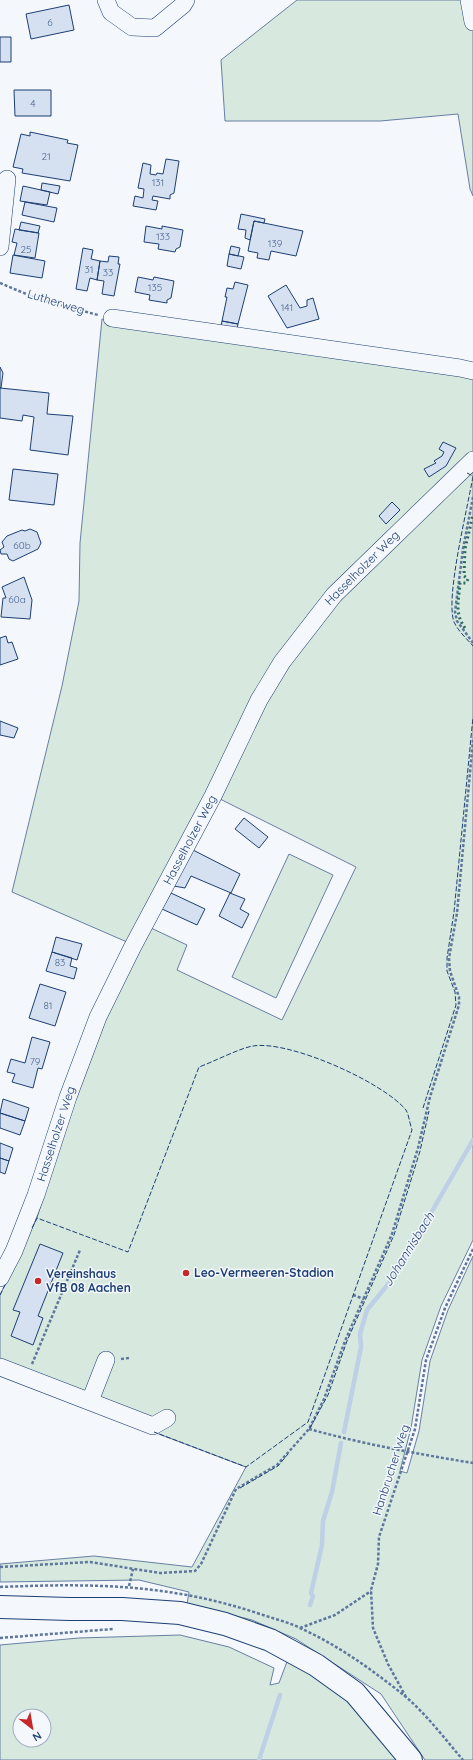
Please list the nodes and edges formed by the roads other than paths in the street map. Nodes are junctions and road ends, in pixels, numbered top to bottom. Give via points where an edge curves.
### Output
1 (106, 0) edge
2 (186, 0) edge
3 (469, 0) edge
4 (473, 22) edge
5 (7, 179) dead end
6 (0, 247) edge
7 (112, 318) road end
8 (473, 371) edge
9 (473, 460) edge
10 (0, 1278) edge
11 (106, 1360) dead end
12 (0, 1367) edge
13 (90, 1401) junction
14 (167, 1418) dead end
15 (0, 1607) edge
16 (70, 1610) junction
17 (0, 1620) edge
18 (411, 1760) edge

1 - 2 street via 111,12 132,26 155,28 184,5
3 - 4 street
5 - 6 street
7 - 8 street
9 - 10 street, Hasselholzer Weg via 334,595 282,662 259,700 213,796 98,1017 68,1097 36,1195 14,1251
11 - 13 street
12 - 13 street
13 - 14 street via 153,1426
15 - 16 main road
16 - 17 main road
16 - 18 main road via 122,1609 180,1614 225,1624 270,1640 316,1665 354,1693

